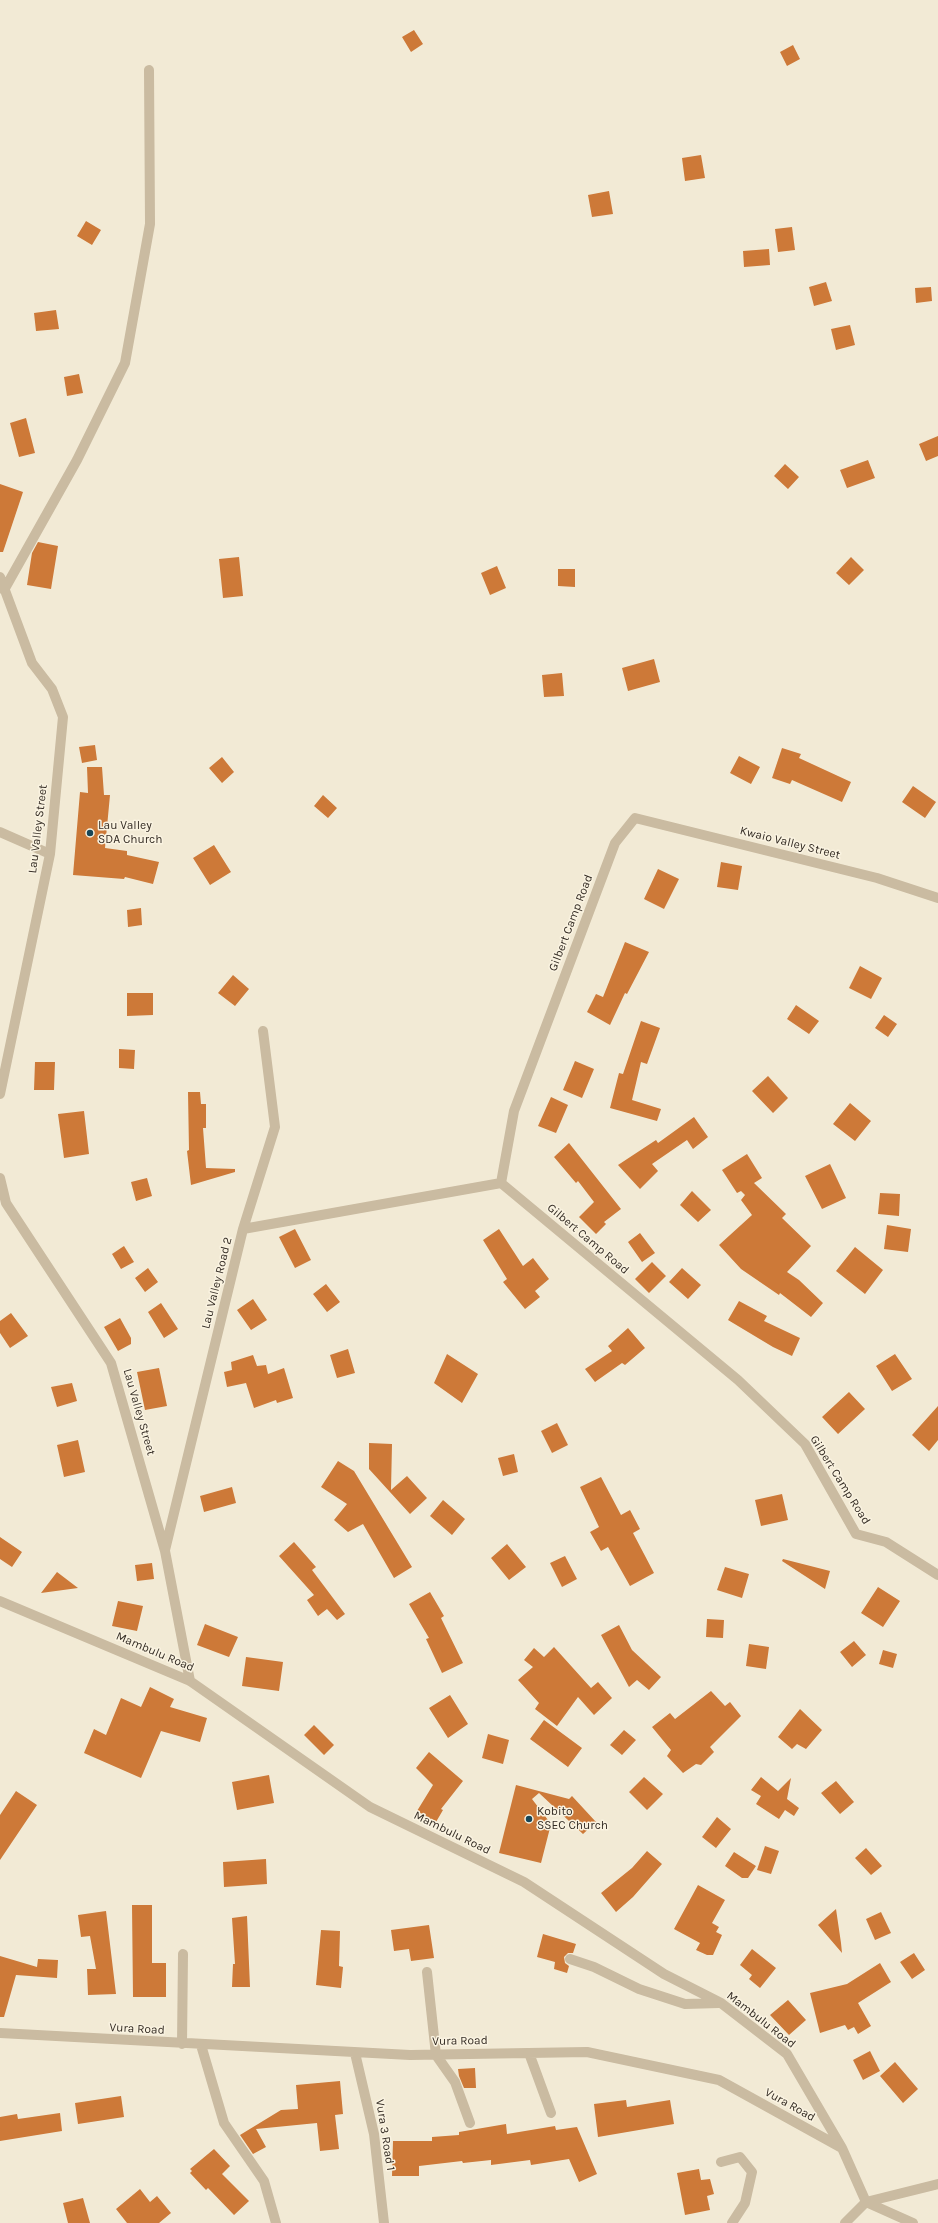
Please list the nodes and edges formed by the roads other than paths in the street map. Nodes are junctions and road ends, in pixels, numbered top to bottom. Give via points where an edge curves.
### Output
1 (149, 70) dead end
2 (0, 577) edge
3 (4, 590) junction
4 (635, 818) joint
5 (0, 832) edge
6 (50, 854) junction
7 (938, 898) edge
8 (263, 1030) dead end
9 (0, 1094) edge
10 (0, 1178) edge
11 (501, 1184) junction
12 (243, 1229) junction
13 (165, 1551) junction
14 (938, 1575) edge
15 (0, 1601) edge
16 (190, 1680) junction
17 (182, 1954) dead end
18 (570, 1960) dead end
19 (427, 1972) dead end
20 (721, 2003) junction
21 (0, 2034) edge
22 (182, 2044) junction
23 (201, 2045) junction
24 (355, 2053) junction
25 (529, 2053) junction
26 (436, 2055) junction
27 (552, 2113) dead end
28 (470, 2123) dead end
29 (842, 2148) junction
30 (721, 2162) dead end
31 (938, 2184) edge
32 (866, 2202) junction
33 (276, 2223) edge
34 (384, 2223) edge
35 (732, 2223) edge
36 (845, 2223) edge
37 (914, 2223) edge

1 - 3 street via 150,224 125,362 77,460
2 - 3 street, Lau Valley Street
3 - 6 street, Lau Valley Street via 32,664 52,690 63,717
4 - 7 street, Kwaio Valley Street via 877,878
4 - 11 street, Gilbert Camp Road via 615,843 514,1111
5 - 6 street
6 - 9 street, Lau Valley Street
8 - 12 street via 275,1127
10 - 13 street, Lau Valley Street via 6,1203 111,1363
11 - 12 street, Lau Valley Road 2
11 - 14 street, Gilbert Camp Road via 738,1380 805,1444 856,1534 886,1542
12 - 13 street, Lau Valley Road 2
13 - 16 street, Lau Valley Street
15 - 16 street, Mambulu Road
16 - 20 street, Mambulu Road via 370,1807 524,1882 664,1974
17 - 22 street
18 - 20 street via 594,1967 639,1988 685,2004
19 - 26 street
20 - 29 street, Mambulu Road via 787,2054
21 - 22 street, Vura Road
22 - 23 street, Vura Road
23 - 24 street, Vura Road
23 - 33 street via 224,2123 264,2181
24 - 26 street, Vura Road
24 - 34 street, Vura 3 Road 1 via 374,2134
25 - 26 street, Vura Road
25 - 27 street
25 - 29 street, Vura Road via 587,2052 719,2080
26 - 28 street via 455,2082
29 - 32 street
30 - 35 street via 740,2157 752,2172 745,2203
31 - 32 street
32 - 36 street
32 - 37 street

